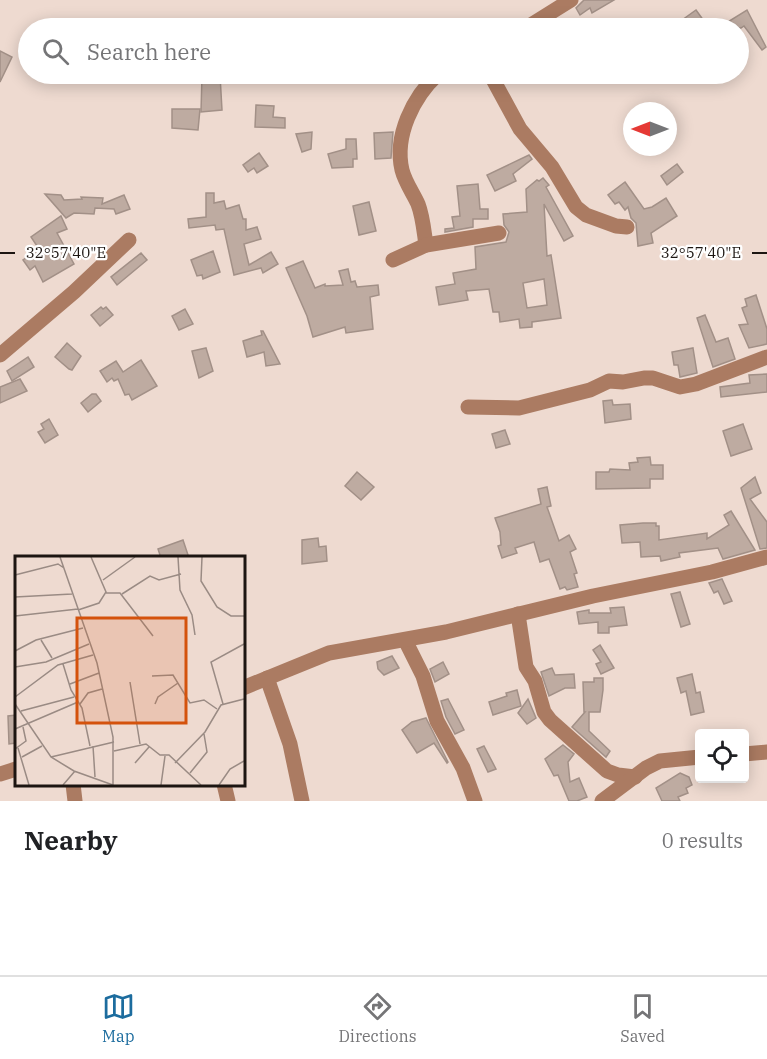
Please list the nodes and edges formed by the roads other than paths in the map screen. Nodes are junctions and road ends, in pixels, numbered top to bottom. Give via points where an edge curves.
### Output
1 (571, 0) edge
2 (542, 18) edge
3 (427, 84) edge
4 (495, 84) edge
5 (627, 227) dead end
6 (499, 233) dead end
7 (129, 240) dead end
8 (426, 245) junction
9 (393, 260) dead end
10 (0, 355) edge
11 (767, 357) edge
12 (468, 407) dead end
13 (767, 557) edge
14 (518, 614) junction
15 (405, 640) junction
16 (267, 678) junction
17 (244, 688) edge
18 (767, 752) edge
19 (749, 754) edge
20 (695, 757) edge
21 (15, 770) edge
22 (0, 774) edge
23 (635, 777) junction
24 (73, 786) edge
25 (224, 786) edge
26 (619, 796) edge
27 (75, 801) edge
28 (228, 801) edge
29 (302, 801) edge
30 (475, 801) edge
31 (602, 801) edge

1 - 2 street
3 - 8 street via 401,136 399,155 402,173 422,217
4 - 5 street via 520,129 552,167 576,207 586,215
6 - 8 street
7 - 10 street
8 - 9 street
11 - 12 street via 680,387 648,377 609,381 525,407
13 - 14 street via 712,573
14 - 15 street
14 - 23 street via 526,668 535,681 544,712 607,771
15 - 16 street via 329,653
15 - 30 street
16 - 17 street
16 - 29 street via 290,744
18 - 19 street
20 - 23 street via 660,761
21 - 22 street
23 - 26 street
24 - 27 street
25 - 28 street
26 - 31 street

